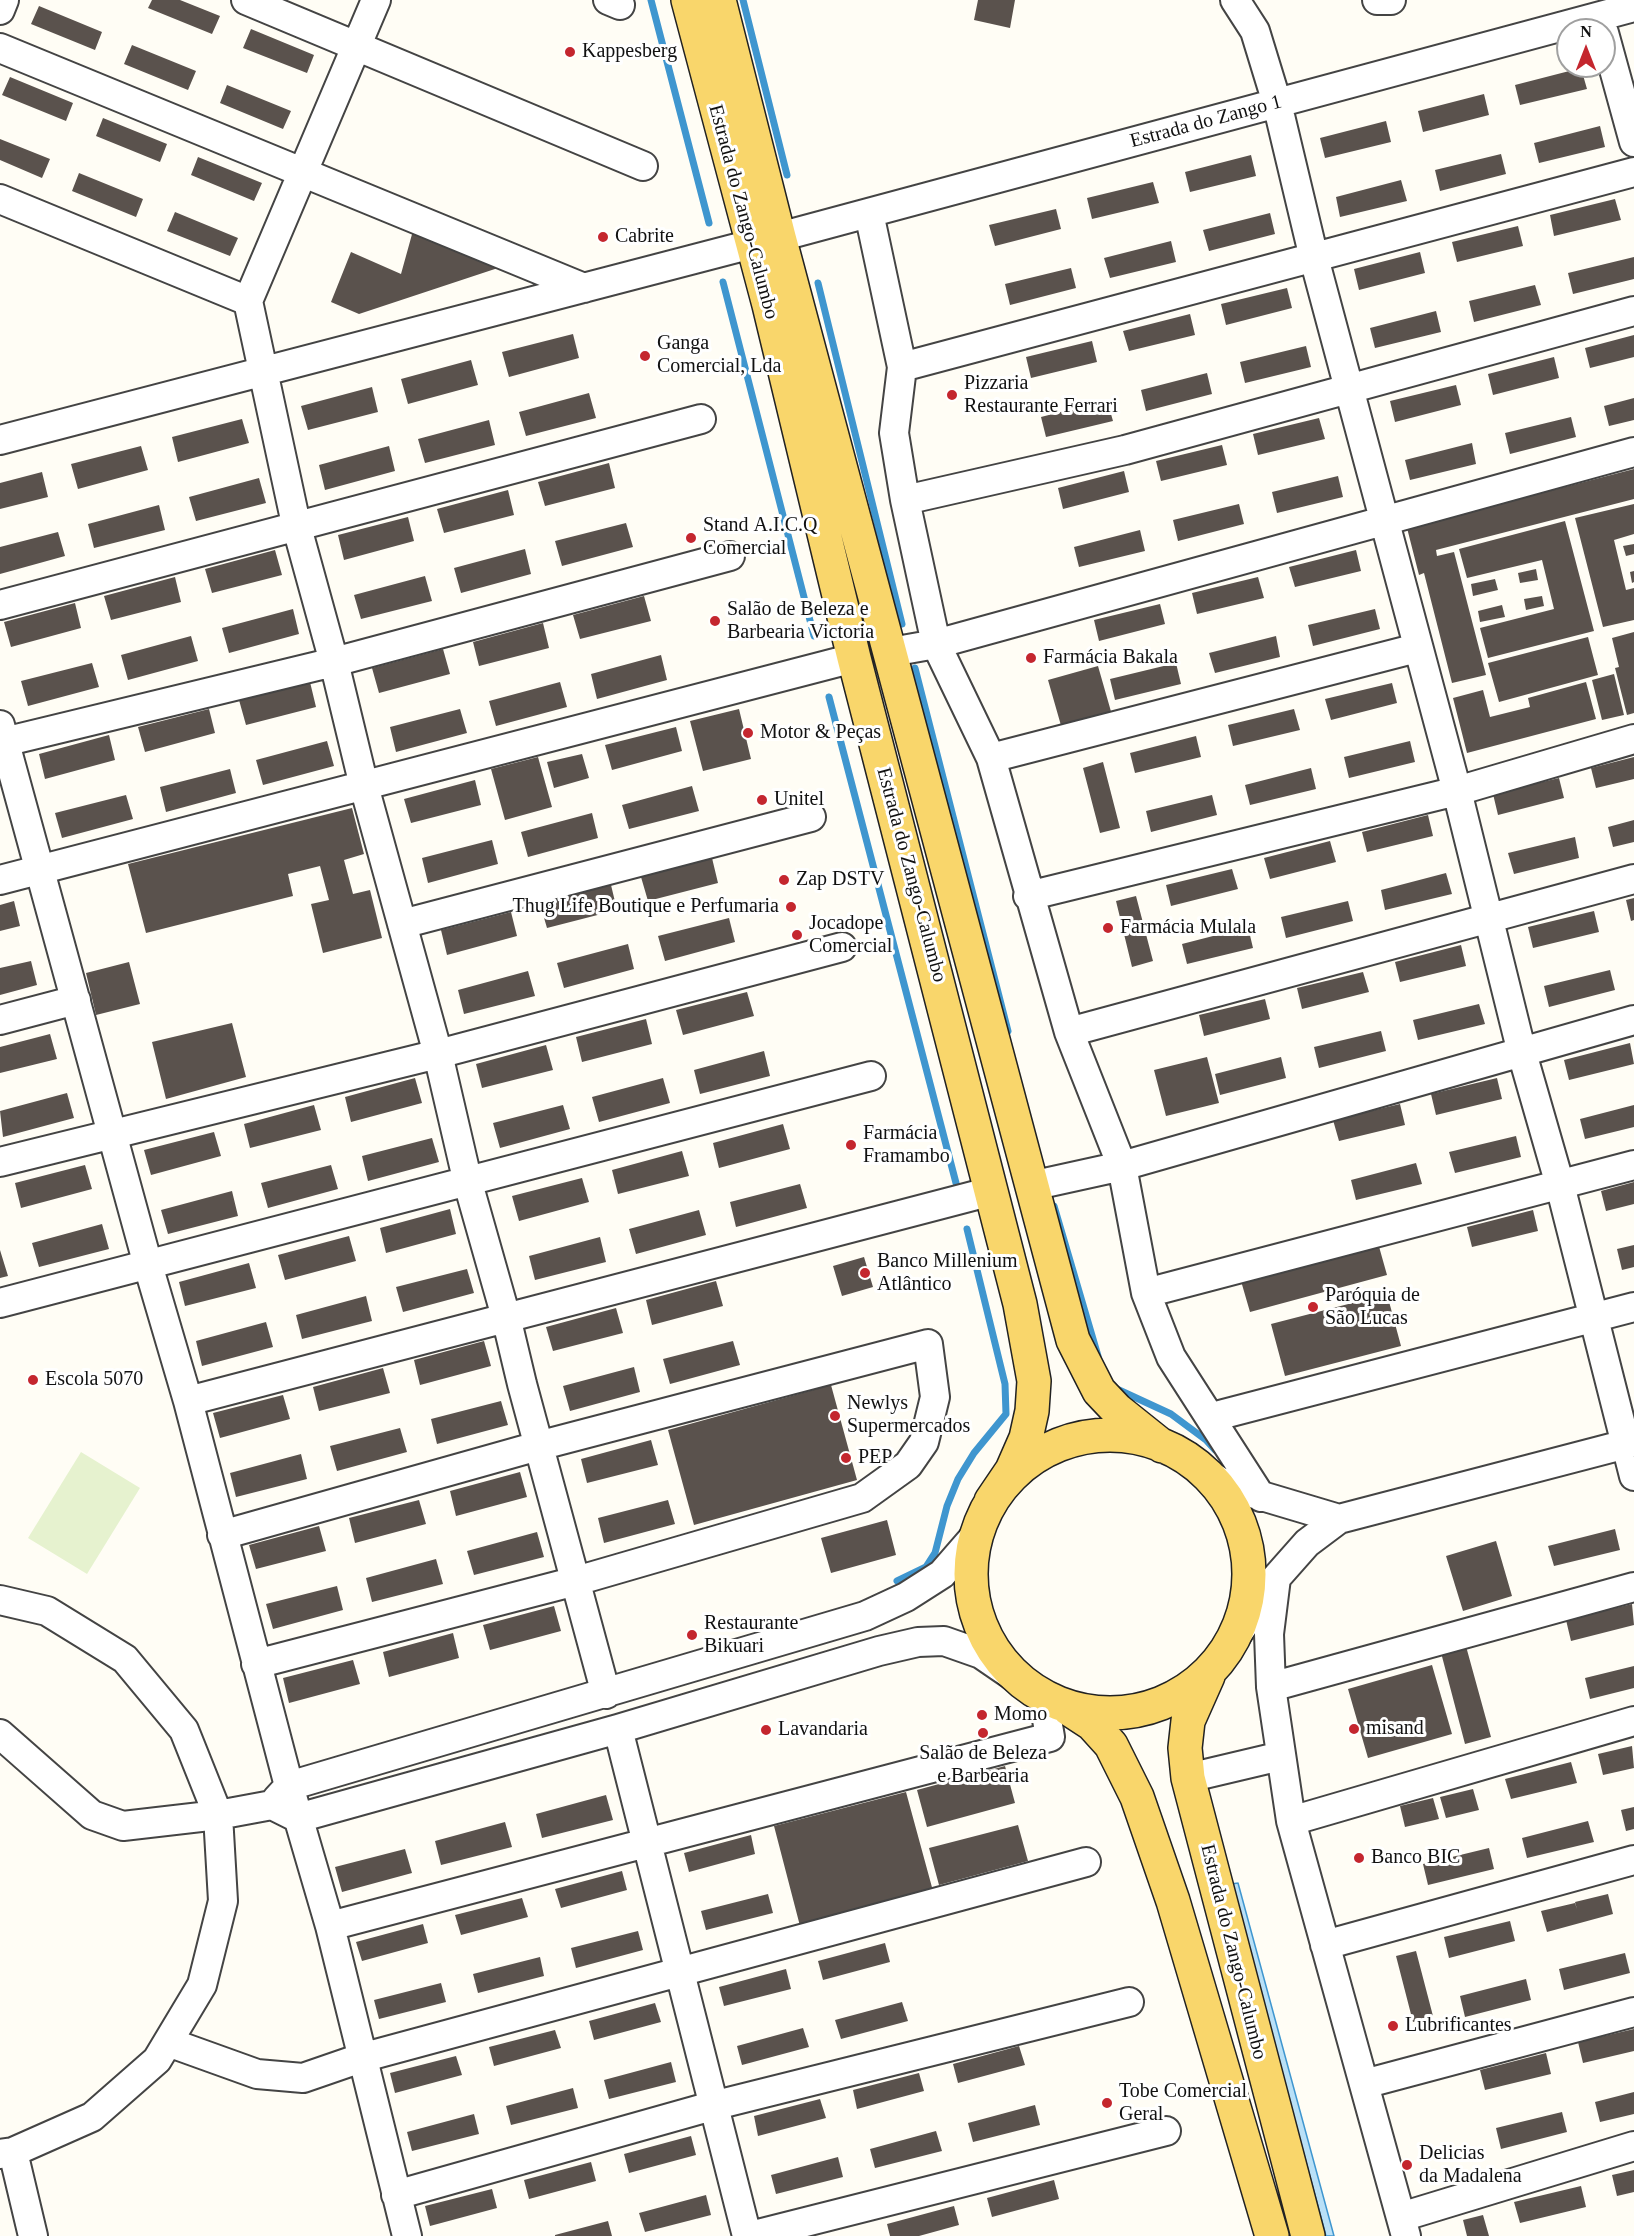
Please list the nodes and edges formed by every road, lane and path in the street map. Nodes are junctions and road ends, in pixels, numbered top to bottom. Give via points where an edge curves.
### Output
1 (4, 0) edge
2 (246, 0) edge
3 (376, 0) edge
4 (688, 0) edge
5 (718, 0) edge
6 (1235, 0) edge
7 (1377, 0) edge
8 (1391, 0) edge
9 (1634, 7) edge
10 (0, 10) edge
11 (1615, 18) edge
12 (1556, 37) edge
13 (357, 46) junction
14 (0, 48) edge
15 (1616, 77) edge
16 (1277, 103) junction
17 (1634, 142) edge
18 (643, 166) dead end
19 (303, 171) junction
20 (1634, 172) edge
21 (0, 199) edge
22 (869, 213) junction
23 (765, 240) junction
24 (1314, 258) junction
25 (584, 288) junction
26 (248, 301) junction
27 (1634, 311) edge
28 (902, 366) junction
29 (263, 372) junction
30 (1348, 388) junction
31 (702, 419) dead end
32 (0, 440) edge
33 (1634, 452) edge
34 (905, 500) junction
35 (1383, 520) junction
36 (296, 524) junction
37 (730, 556) dead end
38 (0, 605) edge
39 (936, 644) junction
40 (1417, 648) junction
41 (891, 652) junction
42 (854, 657) junction
43 (334, 662) junction
44 (2, 737) edge
45 (1634, 739) edge
46 (991, 758) junction
47 (364, 786) junction
48 (1457, 790) junction
49 (811, 817) dead end
50 (40, 869) junction
51 (1634, 879) edge
52 (0, 880) edge
53 (1028, 897) junction
54 (1487, 917) junction
55 (402, 924) junction
56 (842, 947) dead end
57 (76, 1000) junction
58 (0, 1020) edge
59 (1634, 1020) edge
60 (1069, 1032) junction
61 (1522, 1053) junction
62 (438, 1054) junction
63 (871, 1076) dead end
64 (112, 1134) junction
65 (0, 1162) edge
66 (1634, 1165) edge
67 (1122, 1166) junction
68 (468, 1183) junction
69 (1560, 1185) junction
70 (1030, 1186) junction
71 (992, 1191) junction
72 (148, 1265) junction
73 (1146, 1293) junction
74 (0, 1303) edge
75 (1634, 1307) edge
76 (506, 1317) junction
77 (1593, 1318) junction
78 (189, 1401) junction
79 (1212, 1417) junction
80 (1630, 1443) edge
81 (538, 1446) junction
82 (1162, 1446) junction
83 (1202, 1470) junction
84 (1634, 1476) edge
85 (1261, 1497) junction
86 (991, 1502) junction
87 (1339, 1519) junction
88 (222, 1535) junction
89 (975, 1536) junction
90 (1276, 1578) junction
91 (576, 1581) junction
92 (1634, 1587) edge
93 (0, 1600) edge
94 (1234, 1639) junction
95 (256, 1664) junction
96 (1212, 1670) junction
97 (1016, 1677) junction
98 (1271, 1687) junction
99 (606, 1695) junction
100 (1054, 1701) junction
101 (1634, 1721) edge
102 (618, 1729) junction
103 (0, 1734) edge
104 (1281, 1756) junction
105 (1188, 1778) junction
106 (280, 1796) junction
107 (218, 1815) junction
108 (298, 1818) junction
109 (1291, 1821) junction
110 (646, 1844) junction
111 (1634, 1860) edge
112 (1086, 1862) dead end
113 (330, 1926) junction
114 (1325, 1945) junction
115 (679, 1973) junction
116 (1130, 2002) dead end
117 (1634, 2012) edge
118 (168, 2042) junction
119 (361, 2058) junction
120 (1364, 2084) junction
121 (712, 2106) junction
122 (1166, 2131) dead end
123 (1634, 2146) edge
124 (6, 2153) edge
125 (396, 2195) junction
126 (1403, 2227) edge
127 (33, 2236) edge
128 (407, 2236) edge
129 (748, 2236) edge
130 (1272, 2236) edge
131 (1308, 2236) edge

1 - 10 street
2 - 13 street
3 - 13 street
4 - 23 main road, Estrada do Zango-Calumbo
5 - 23 main road, Estrada do Zango-Calumbo
6 - 16 street via 1255,31
7 - 8 street
9 - 11 street, Estrada do Zango 1
12 - 16 street, Estrada do Zango 1
13 - 18 street
13 - 19 street
14 - 19 street
15 - 17 street
16 - 22 street, Estrada do Zango 1
16 - 24 street
19 - 25 street
19 - 26 street
20 - 24 street
21 - 26 street
22 - 23 street, Estrada do Zango 1
22 - 28 street
23 - 25 street, Estrada do Zango 1
23 - 41 main road, Estrada do Zango-Calumbo
23 - 42 main road, Estrada do Zango-Calumbo
24 - 28 street
24 - 30 street
25 - 29 street, Estrada do Zango 1
26 - 29 street
27 - 30 street
28 - 34 street via 894,433
29 - 32 street, Estrada do Zango 1
29 - 36 street
30 - 34 street via 1125,450
30 - 35 street
31 - 36 street
33 - 35 street
34 - 39 street
35 - 39 street
35 - 40 street
36 - 38 street
36 - 43 street
37 - 43 street
39 - 41 street
39 - 46 street
40 - 46 street
40 - 48 street
41 - 70 main road, Estrada do Zango-Calumbo
42 - 47 street
42 - 71 main road, Estrada do Zango-Calumbo
43 - 44 street
43 - 47 street
44 - 50 street
45 - 48 street
46 - 53 street
47 - 50 street
47 - 55 street
48 - 53 street
48 - 54 street
49 - 55 street
50 - 52 street
50 - 57 street
51 - 54 street
53 - 60 street
54 - 60 street
54 - 61 street
55 - 62 street
56 - 62 street
57 - 58 street
57 - 64 street
59 - 61 street
60 - 67 street
61 - 67 street
61 - 69 street
62 - 64 street
62 - 68 street
63 - 68 street
64 - 65 street
64 - 72 street
66 - 69 street
67 - 70 street
67 - 73 street
68 - 72 street
68 - 76 street
69 - 73 street
69 - 77 street
70 - 82 main road, Estrada do Zango-Calumbo via 1073,1340 1086,1369 1117,1410
71 - 76 street
71 - 86 main road, Estrada do Zango-Calumbo via 1034,1381 1026,1438 1012,1470
72 - 74 street
72 - 78 street
73 - 79 street via 1171,1357
75 - 77 street
76 - 78 street
76 - 81 street
77 - 79 street
77 - 80 street
78 - 88 street
79 - 85 street
80 - 84 street
80 - 87 street
81 - 88 street
81 - 91 street
81 - 91 street via 928,1344 934,1380 933,1414 924,1442 908,1465 887,1483 861,1498
82 - 83 main road
82 - 86 main road via 1132,1438 1101,1436 1070,1442 1041,1454 1014,1473
83 - 85 street via 1225,1485
83 - 94 main road via 1226,1498 1243,1531 1249,1567 1246,1604
85 - 87 street
86 - 89 main road, Estrada do Zango-Calumbo
87 - 90 street via 1307,1543
88 - 95 street
89 - 97 main road, Estrada do Zango-Calumbo via 970,1576 976,1616 993,1649
89 - 99 street via 942,1574 865,1616
90 - 94 street
90 - 98 street via 1269,1634
91 - 95 street
91 - 99 street
92 - 98 street
93 - 107 street via 47,1611 125,1659 184,1730
94 - 96 main road
95 - 106 street
96 - 100 main road via 1181,1695 1144,1709 1104,1713
96 - 105 main road, Estrada do Zango-Calumbo via 1188,1721
97 - 100 main road, Estrada do Zango-Calumbo
97 - 102 street via 981,1654 944,1641 918,1642
98 - 104 street
99 - 106 street
100 - 110 street via 1050,1737
100 - 130 main road, Estrada do Zango-Calumbo via 1092,1724 1111,1745 1137,1797 1173,1901
101 - 109 street
102 - 108 street
102 - 110 street
103 - 107 street via 92,1815 123,1826
104 - 105 street
104 - 109 street
105 - 131 main road, Estrada do Zango-Calumbo
106 - 107 street
106 - 108 street
107 - 118 street via 223,1901 202,1986
108 - 113 street
109 - 114 street
110 - 113 street
110 - 115 street
111 - 114 street
112 - 115 street
113 - 119 street
114 - 120 street
115 - 119 street
115 - 121 street
116 - 121 street
117 - 120 street
118 - 119 street via 257,2074 303,2078
118 - 124 street via 157,2060 92,2117
119 - 125 street
120 - 126 street
121 - 125 street
121 - 129 street
122 - 129 street
123 - 126 street
124 - 127 street
125 - 128 street

